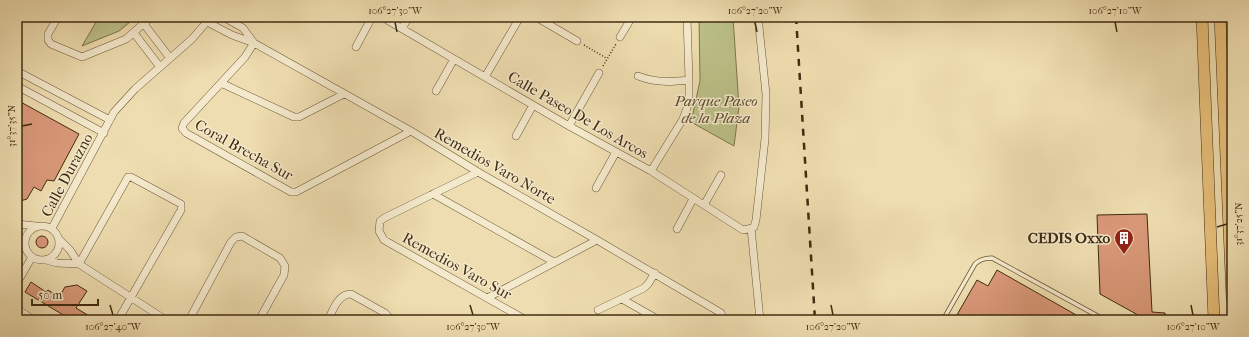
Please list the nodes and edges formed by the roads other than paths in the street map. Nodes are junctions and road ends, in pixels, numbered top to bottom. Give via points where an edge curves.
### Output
1 (58, 17) edge
2 (151, 17) edge
3 (223, 17) edge
4 (372, 17) edge
5 (382, 17) edge
6 (409, 17) edge
7 (520, 17) edge
8 (536, 17) edge
9 (632, 17) edge
10 (687, 17) edge
11 (758, 17) edge
12 (1202, 17) edge
13 (1220, 17) edge
14 (209, 19) edge
15 (144, 24) junction
16 (402, 28) junction
17 (134, 33) junction
18 (620, 37) road end
19 (577, 41) road end
20 (254, 43) junction
21 (356, 47) dead end
22 (170, 58) junction
23 (454, 59) junction
24 (160, 67) junction
25 (17, 71) edge
26 (599, 73) road end
27 (638, 76) dead end
28 (485, 77) junction
29 (689, 80) junction
30 (221, 83) junction
31 (17, 86) edge
32 (436, 91) dead end
33 (344, 94) junction
34 (533, 105) junction
35 (110, 120) junction
36 (569, 126) junction
37 (411, 132) junction
38 (104, 133) junction
39 (516, 136) dead end
40 (616, 152) junction
41 (651, 171) junction
42 (478, 172) junction
43 (721, 175) dead end
44 (596, 188) dead end
45 (433, 194) junction
46 (693, 199) junction
47 (704, 206) junction
48 (17, 224) edge
49 (38, 226) junction
50 (52, 228) junction
51 (751, 228) junction
52 (677, 229) dead end
53 (17, 236) edge
54 (59, 239) junction
55 (597, 240) junction
56 (25, 247) junction
57 (32, 257) junction
58 (46, 260) junction
59 (554, 262) junction
60 (79, 264) junction
61 (655, 273) junction
62 (17, 283) edge
63 (132, 298) junction
64 (487, 298) junction
65 (622, 298) junction
66 (1232, 298) edge
67 (17, 309) edge
68 (598, 310) dead end
69 (722, 317) edge
70 (34, 320) edge
71 (118, 320) edge
72 (166, 320) edge
73 (189, 320) edge
74 (259, 320) edge
75 (328, 320) edge
76 (392, 320) edge
77 (526, 320) edge
78 (659, 320) edge
79 (760, 320) edge
80 (943, 320) edge
81 (1105, 320) edge
82 (1214, 320) edge

1 - 17 street via 48,34 48,40 51,44 82,57 126,39
2 - 15 street
3 - 20 street, Remedios Varo Norte via 242,28
4 - 21 street
5 - 16 street, Calle Paseo De Los Arcos
6 - 16 street
7 - 28 street
8 - 19 street
9 - 18 street
10 - 29 street
11 - 51 street via 766,94 765,139 756,220
12 - 82 main road
13 - 66 main road
14 - 20 street, Remedios Varo Norte via 232,35
14 - 22 street, Calle Durazno via 192,39
15 - 17 street
15 - 22 street
16 - 23 street, Calle Paseo De Los Arcos
17 - 24 street
20 - 30 street
20 - 33 street, Remedios Varo Norte
22 - 24 street, Calle Durazno
23 - 28 street, Calle Paseo De Los Arcos
23 - 32 street
24 - 35 street, Calle Durazno via 135,89
25 - 35 street
26 - 36 street
27 - 29 street via 668,82
28 - 34 street, Calle Paseo De Los Arcos
29 - 41 street via 689,98 683,119
30 - 33 street via 296,118
30 - 37 street, Coral Brecha Sur via 182,128 186,133 291,192 296,192
31 - 38 street
33 - 37 street, Remedios Varo Norte
34 - 36 street, Calle Paseo De Los Arcos
34 - 39 street
35 - 38 street, Calle Durazno
36 - 40 street, Calle Paseo De Los Arcos
37 - 42 street, Remedios Varo Norte
38 - 50 street, Calle Durazno
40 - 41 street, Calle Paseo De Los Arcos
40 - 44 street
41 - 46 street, Calle Paseo De Los Arcos
42 - 45 street
42 - 55 street, Remedios Varo Norte
43 - 47 street
45 - 59 street
45 - 64 street, Remedios Varo Sur via 386,217 380,222 378,231 384,240
46 - 47 street, Calle Paseo De Los Arcos
46 - 52 street
47 - 51 street, Calle Paseo De Los Arcos via 743,230
48 - 49 street
49 - 50 street
49 - 56 street via 26,234
50 - 54 street
51 - 79 street
53 - 56 street
54 - 58 street via 57,251
54 - 60 street
55 - 59 street
55 - 61 street, Remedios Varo Norte
56 - 57 street
57 - 58 street
57 - 62 street
58 - 60 street
59 - 64 street
60 - 63 street
60 - 63 street via 128,177 179,202 181,210
61 - 65 street via 644,288
61 - 69 street, Remedios Varo Norte
63 - 71 street
63 - 72 street
64 - 77 street, Remedios Varo Sur
65 - 68 street
65 - 78 street
67 - 70 street
73 - 74 street via 231,242 242,236 280,258 285,266 284,275
75 - 76 street via 343,295 351,294 385,313
80 - 81 lane via 975,264 986,258 992,258

